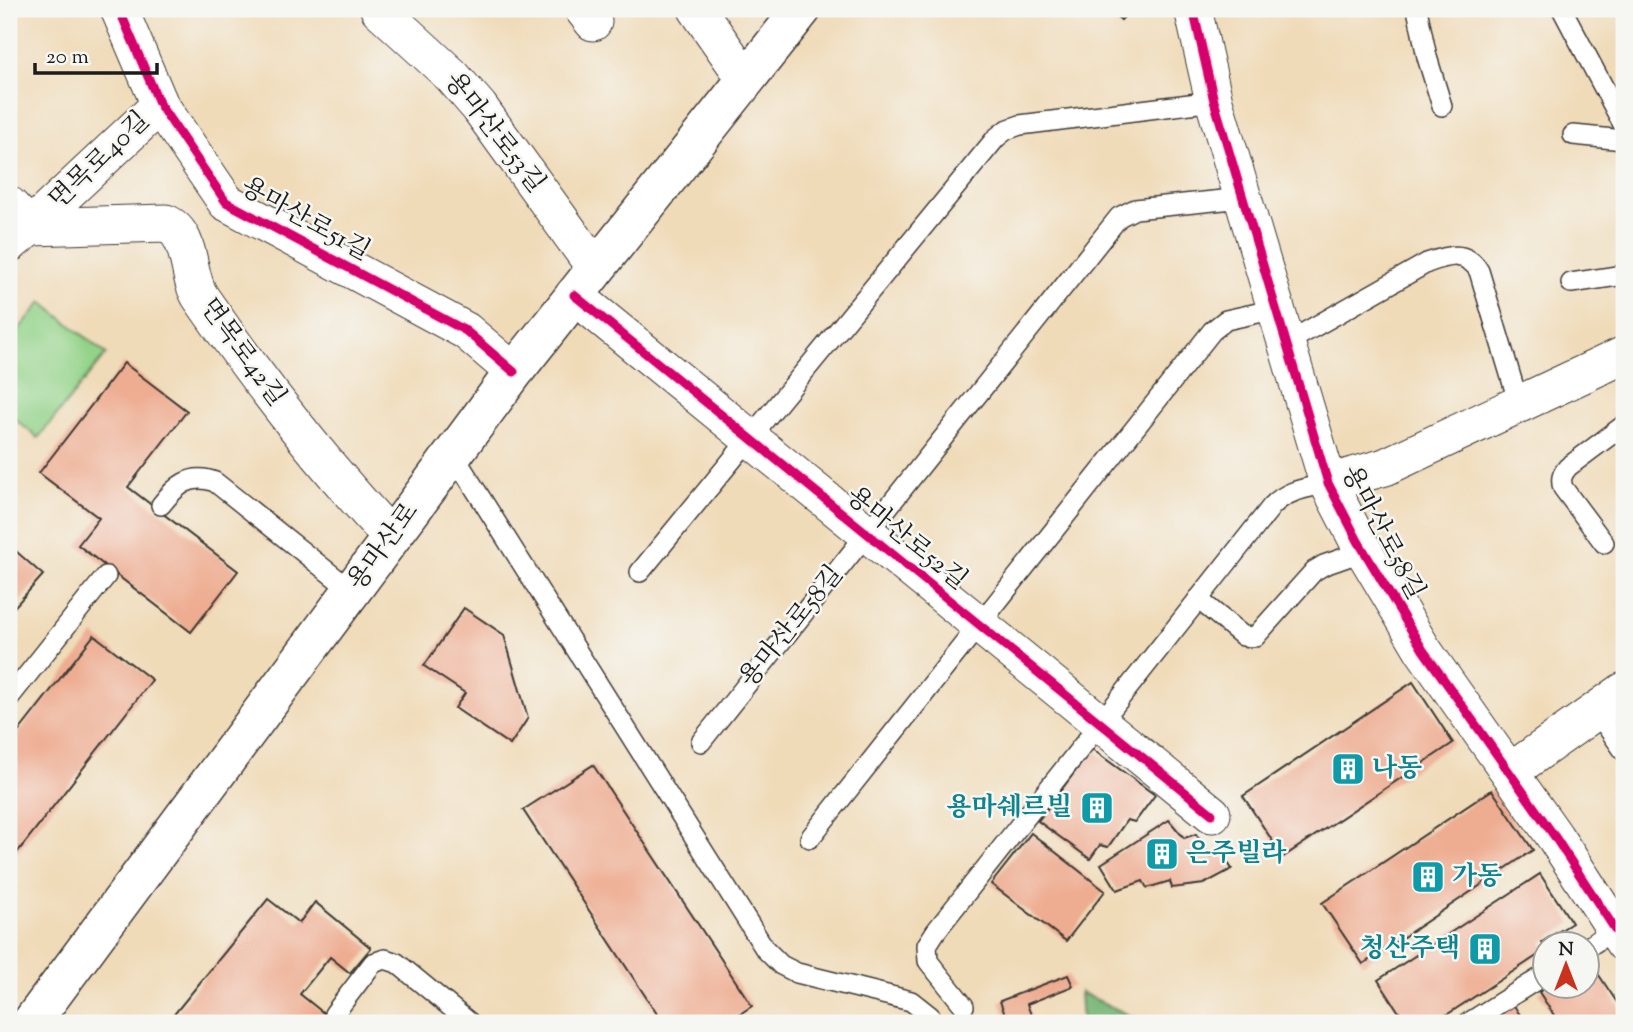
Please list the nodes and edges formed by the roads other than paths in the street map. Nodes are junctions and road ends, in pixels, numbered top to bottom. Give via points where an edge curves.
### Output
1 (119, 9) edge
2 (379, 9) edge
3 (697, 9) edge
4 (802, 9) edge
5 (1194, 9) edge
6 (1417, 9) edge
7 (1562, 9) edge
8 (745, 78) junction
9 (1214, 101) junction
10 (160, 105) junction
11 (1442, 106) dead end
12 (1624, 126) edge
13 (1573, 135) dead end
14 (1624, 140) edge
15 (1243, 198) junction
16 (16, 226) edge
17 (1624, 275) edge
18 (585, 282) junction
19 (1571, 283) dead end
20 (1281, 326) junction
21 (1624, 355) edge
22 (514, 372) junction
23 (1519, 404) junction
24 (1624, 425) edge
25 (750, 439) junction
26 (453, 454) junction
27 (1328, 483) junction
28 (161, 505) dead end
29 (867, 534) junction
30 (391, 537) junction
31 (1604, 543) dead end
32 (1364, 551) junction
33 (640, 572) dead end
34 (106, 576) dead end
35 (352, 591) junction
36 (1199, 600) junction
37 (979, 625) junction
38 (9, 698) edge
39 (1610, 701) edge
40 (1101, 724) junction
41 (701, 742) dead end
42 (1624, 751) edge
43 (1510, 772) junction
44 (1212, 814) dead end
45 (810, 838) dead end
46 (1609, 940) edge
47 (1532, 982) edge
48 (964, 1006) dead end
49 (334, 1014) dead end
50 (31, 1023) edge
51 (470, 1023) edge
52 (934, 1023) edge
53 (1468, 1023) edge

1 - 10 street, 용마산로51길
2 - 18 street, 용마산로53길 via 479,107
3 - 8 street
4 - 8 main road, 용마산로
5 - 9 street, 용마산로58길
6 - 11 lane
7 - 12 lane
8 - 18 main road, 용마산로
9 - 15 street, 용마산로58길
9 - 25 lane via 1006,130
10 - 16 street, 면목로40길
10 - 22 street, 용마산로51길 via 226,202 466,331
13 - 14 lane
15 - 20 street, 용마산로58길
15 - 29 lane, 용마산로58길 via 1135,209 1119,217
16 - 30 street, 면목로42길 via 172,226 181,237 198,294 241,356 349,492
17 - 19 lane
18 - 22 main road, 용마산로
18 - 25 street, 용마산로52길
20 - 23 lane via 1427,263 1460,255 1479,271
20 - 27 street, 용마산로58길
20 - 37 lane via 1226,320 1212,331
21 - 23 street, 용마산로58길
22 - 26 main road, 용마산로
23 - 27 street, 용마산로58길 via 1385,467
24 - 31 lane via 1568,467 1561,480
25 - 29 street, 용마산로52길
25 - 33 lane
26 - 30 main road, 용마산로
26 - 52 lane via 765,949 781,965 797,972 911,1001
27 - 32 street, 용마산로58길
27 - 36 lane, 용마산로58길 via 1281,497
28 - 35 lane via 186,481 215,482
29 - 37 street, 용마산로52길
29 - 41 lane, 용마산로58길
30 - 35 main road, 용마산로
32 - 36 lane, 용마산로58길 via 1314,571 1255,637 1243,636
32 - 43 street, 용마산로58길 via 1423,650
34 - 38 lane
35 - 50 main road, 용마산로
36 - 40 lane, 용마산로58길
37 - 40 street, 용마산로52길
37 - 45 lane
39 - 42 lane
39 - 43 street
40 - 44 street, 용마산로52길
40 - 48 lane via 927,945 928,961
43 - 46 street, 용마산로58길
47 - 53 lane
49 - 51 lane via 373,963 385,959 397,963

